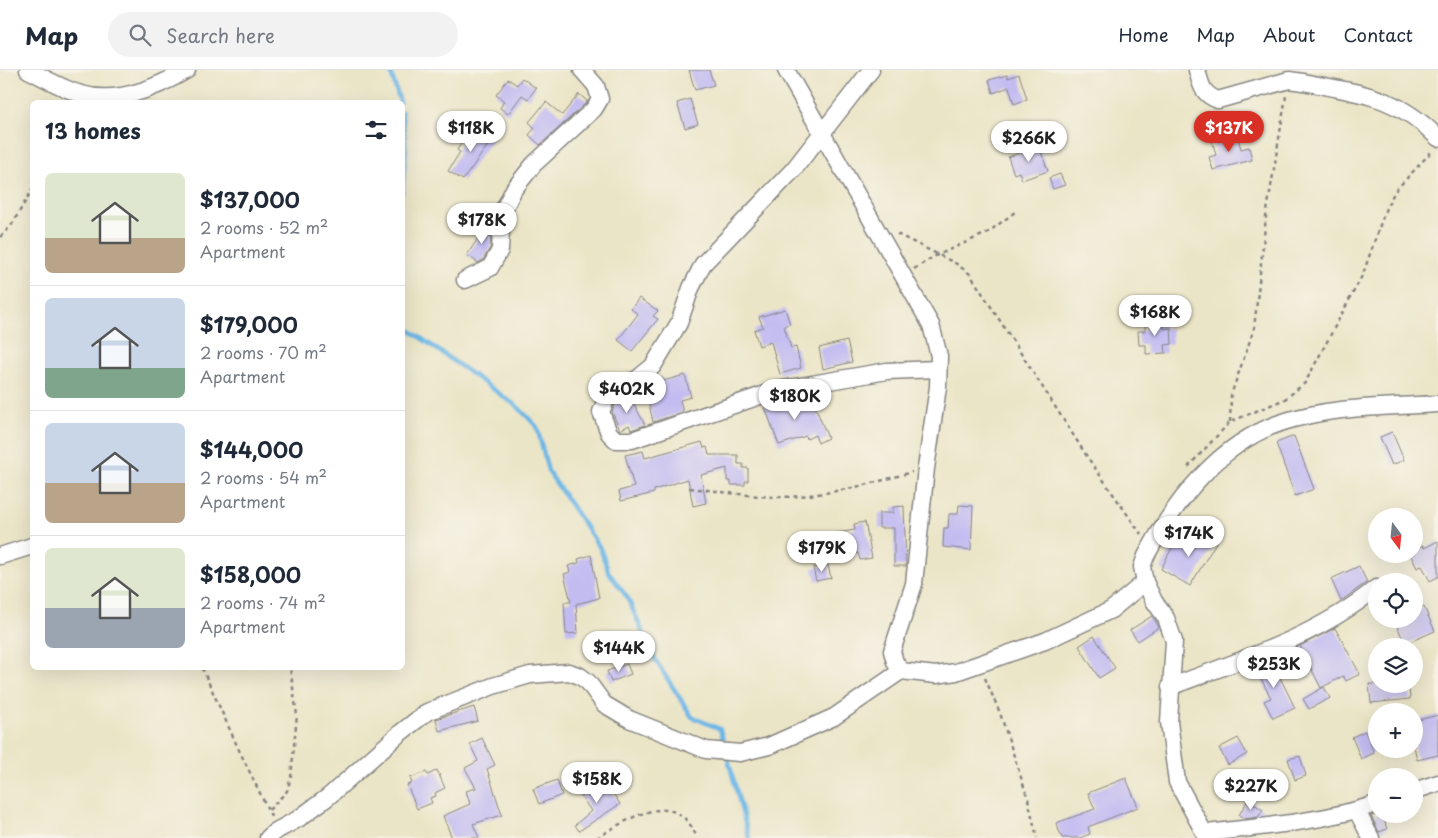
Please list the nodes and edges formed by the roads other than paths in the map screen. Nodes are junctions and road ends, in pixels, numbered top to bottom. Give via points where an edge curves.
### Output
1 (28, 70) edge
2 (187, 70) edge
3 (582, 70) edge
4 (786, 70) edge
5 (871, 70) edge
6 (1197, 70) edge
7 (821, 134) junction
8 (1436, 144) edge
9 (465, 280) dead end
10 (938, 369) junction
11 (1438, 404) edge
12 (30, 547) edge
13 (0, 556) edge
14 (1145, 582) junction
15 (1368, 595) edge
16 (901, 671) junction
17 (1170, 687) junction
18 (1438, 783) edge
19 (1423, 788) edge
20 (1368, 807) edge
21 (1357, 810) junction
22 (272, 834) edge
23 (1206, 836) edge
24 (1371, 838) edge

1 - 2 street via 80,94 106,99 130,95
3 - 9 street via 596,86 600,98 594,109 534,164 514,190 502,213 500,250 490,268
4 - 7 street
5 - 7 street
6 - 8 street via 1207,96 1218,100 1288,80 1392,102 1426,125
7 - 10 street via 931,325 939,356
7 - 10 street via 794,169 703,264 679,323 653,366 637,379 609,392 601,412 609,433 616,440 632,440 777,390 887,371
10 - 16 street via 914,584 892,651 894,662
11 - 14 street via 1309,415 1279,424 1253,437 1214,464 1194,483 1151,547 1142,567
12 - 13 street
14 - 16 street via 1111,610 1082,625 980,665 936,675
14 - 17 street via 1166,618 1174,641
15 - 17 street via 1324,623 1282,643
16 - 22 street via 834,717 769,746 740,753 706,750 629,720 604,704 580,676 569,672 530,675 427,712 328,797
17 - 23 street via 1169,722 1177,782
18 - 19 street
20 - 21 street
21 - 23 street
21 - 24 street

